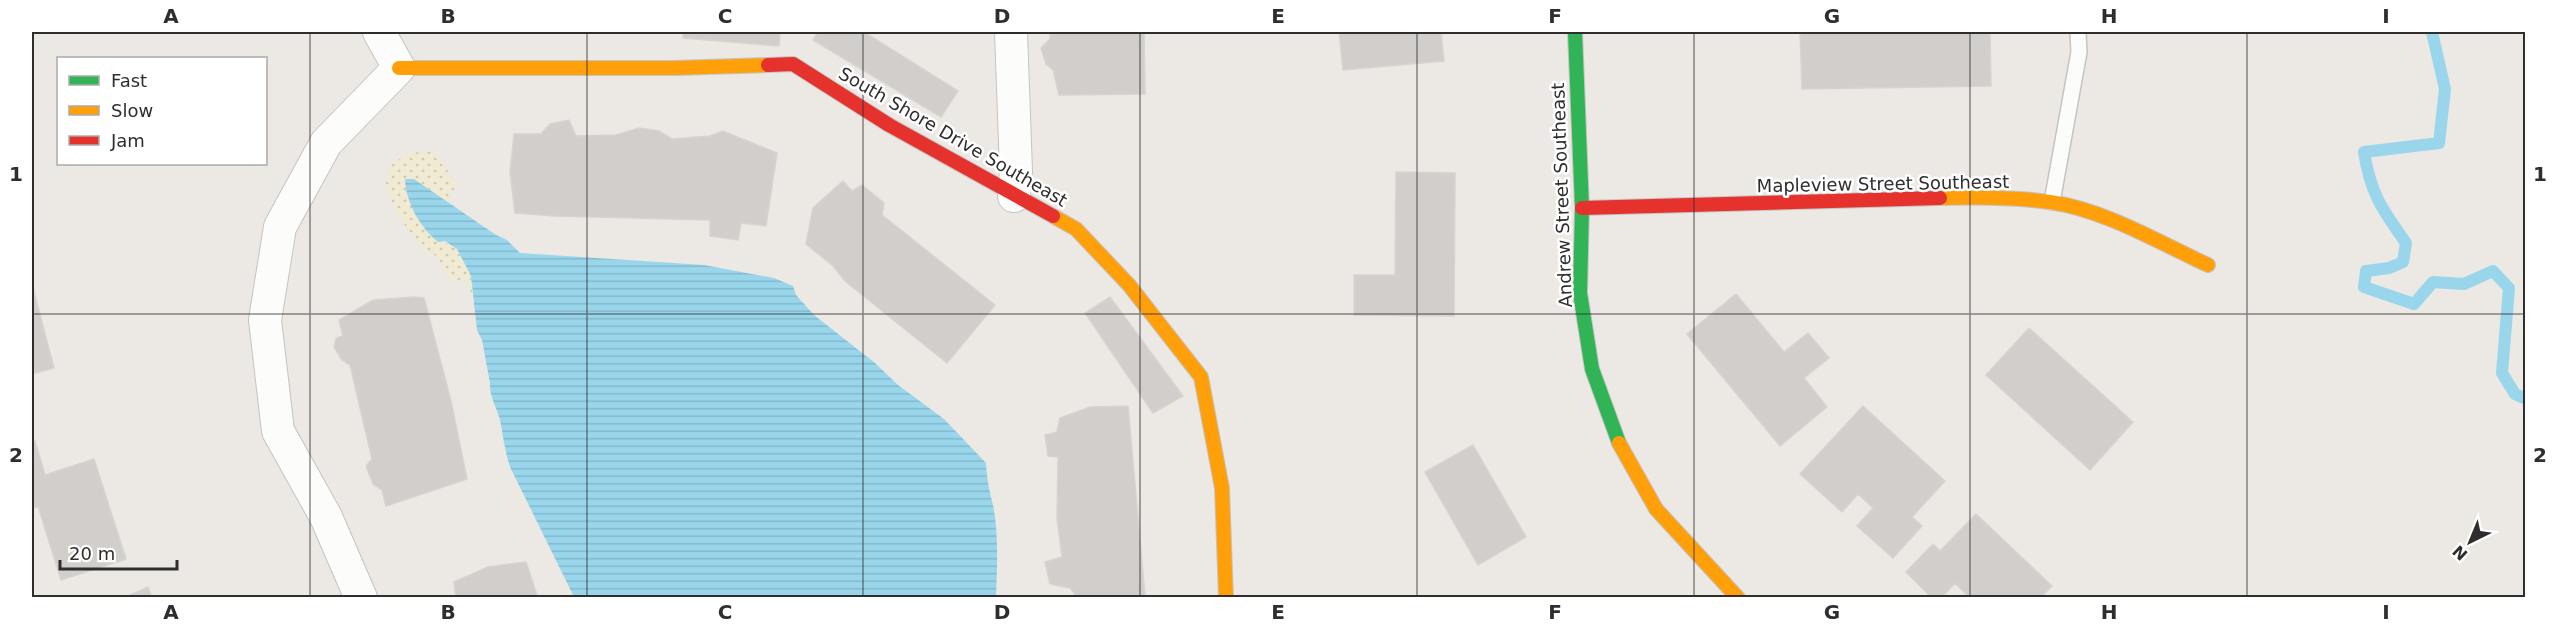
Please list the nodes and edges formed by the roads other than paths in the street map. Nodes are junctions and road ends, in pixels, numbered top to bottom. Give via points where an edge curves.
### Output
1 (379, 32) edge
2 (1011, 32) edge
3 (1575, 32) edge
4 (2078, 32) edge
5 (399, 68) junction
6 (1014, 196) junction
7 (2052, 202) junction
8 (1582, 208) junction
9 (2208, 265) dead end
10 (361, 597) edge
11 (1226, 597) edge
12 (1738, 597) edge

1 - 5 street
2 - 6 street
3 - 8 street, Andrew Street Southeast
4 - 7 lane via 2079,52
5 - 6 street, South Shore Drive Southeast via 793,64 889,125
5 - 10 street via 326,143 280,227 265,320 278,431 326,516
6 - 11 street, South Shore Drive Southeast via 1076,230 1129,285 1202,377 1222,488
7 - 8 street, Mapleview Street Southeast via 1992,197
7 - 9 street, Mapleview Street Southeast via 2104,217
8 - 12 street, Andrew Street Southeast via 1580,293 1592,369 1616,438 1656,509

